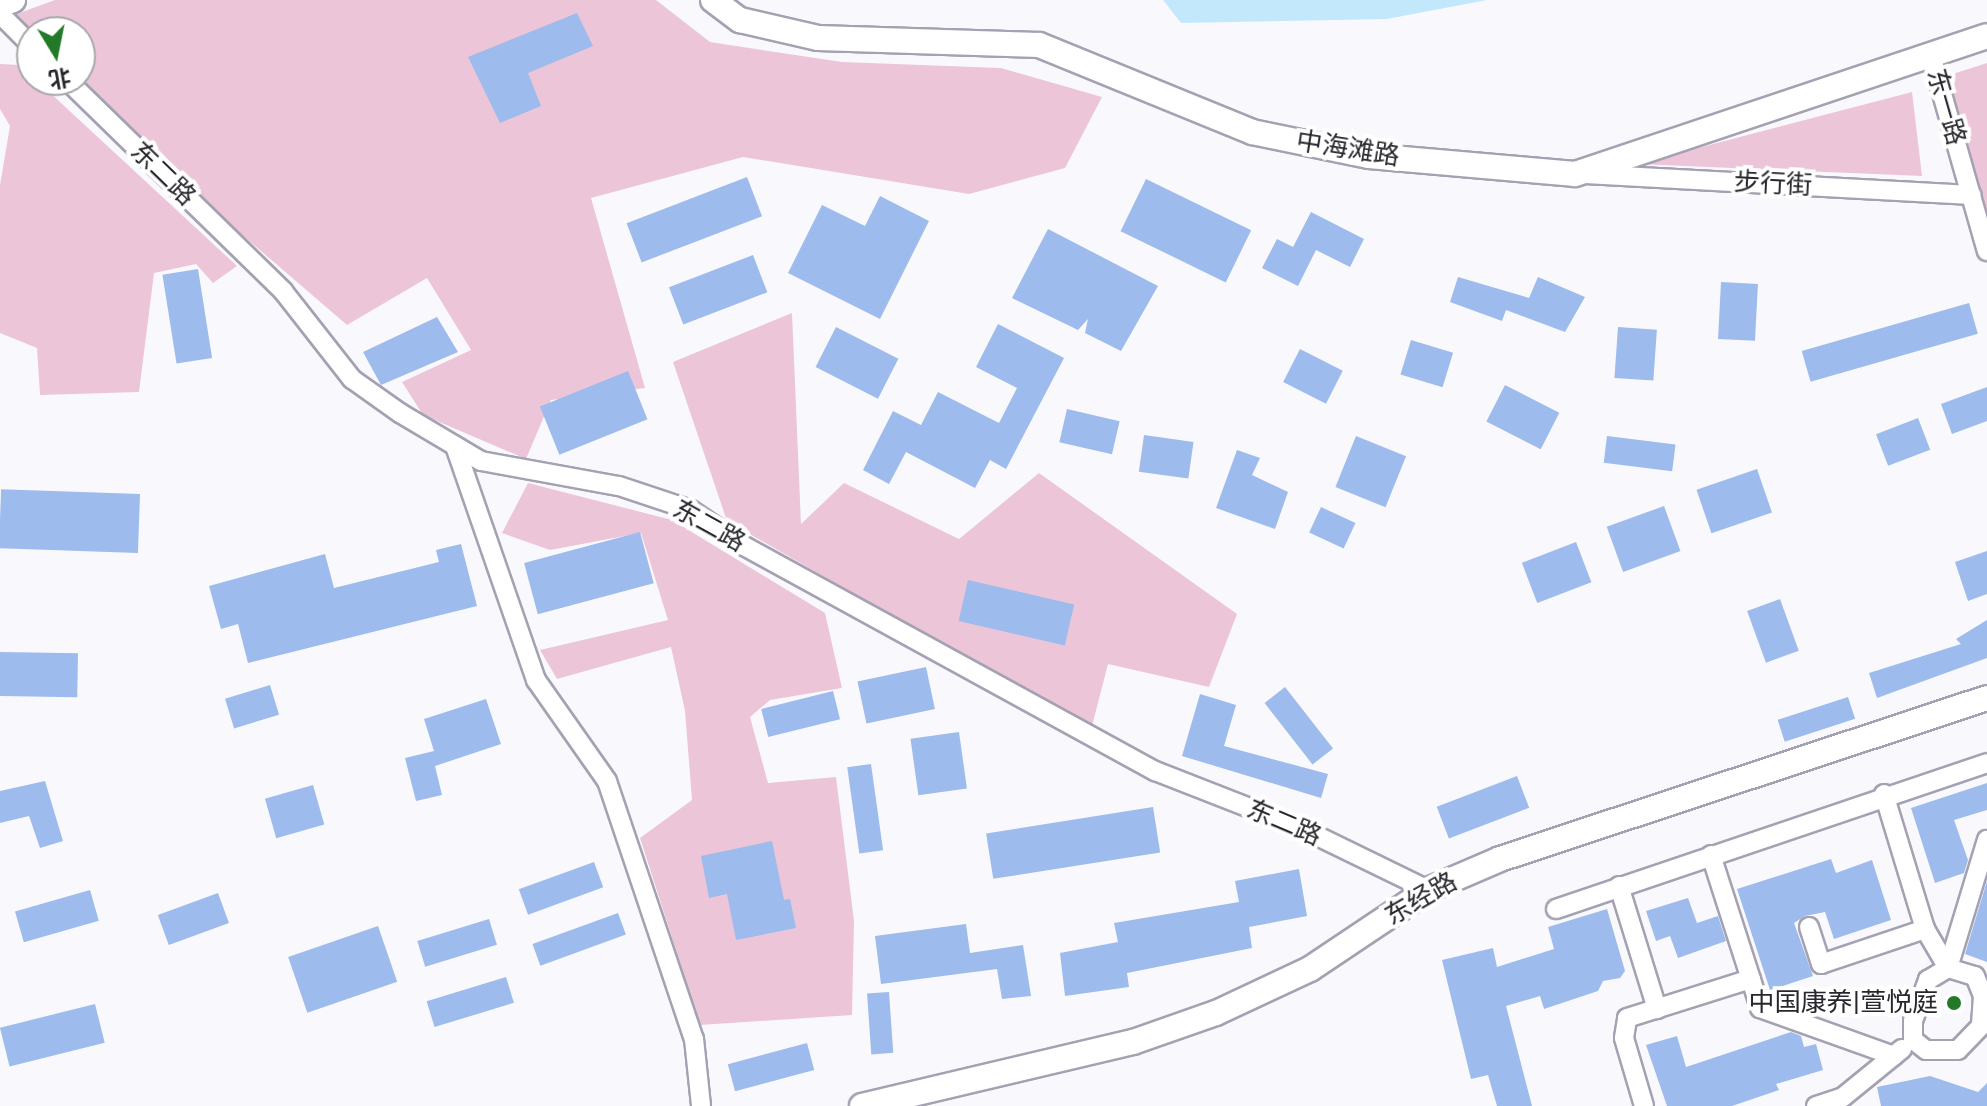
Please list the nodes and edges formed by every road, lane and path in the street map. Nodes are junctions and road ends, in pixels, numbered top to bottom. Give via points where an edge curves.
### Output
1 (13, 0) edge
2 (713, 0) edge
3 (0, 5) edge
4 (0, 14) edge
5 (16, 30) edge
6 (1987, 36) edge
7 (1931, 55) junction
8 (83, 96) edge
9 (1575, 174) junction
10 (1971, 195) junction
11 (1987, 251) edge
12 (455, 446) junction
13 (1987, 698) edge
14 (1987, 763) edge
15 (1884, 794) junction
16 (1987, 840) edge
17 (1711, 855) junction
18 (1619, 886) junction
19 (1428, 890) junction
20 (1556, 909) dead end
21 (1809, 927) dead end
22 (1925, 929) junction
23 (1948, 968) junction
24 (1751, 979) junction
25 (1657, 1009) junction
26 (1986, 1012) edge
27 (1913, 1040) junction
28 (1894, 1056) junction
29 (701, 1106) edge
30 (862, 1106) edge
31 (1644, 1106) edge
32 (1816, 1106) edge

1 - 3 main road
2 - 9 main road, 中海滩路 via 740,20 818,38 1039,45 1252,132 1339,150
4 - 5 street
6 - 7 main road, 中海滩路
7 - 9 main road, 中海滩路
7 - 10 street, 东一路
8 - 12 street, 东二路 via 283,291 352,379
9 - 10 street, 步行街
10 - 11 street, 东一路
12 - 19 street, 东二路 via 481,461 619,486 691,510 744,546 1155,771 1301,828
12 - 29 street via 536,680 607,781 694,1039
13 - 19 main road, 东经路 via 1500,859
14 - 15 street
15 - 17 street
15 - 22 street
16 - 23 street
17 - 18 street
17 - 24 street
18 - 20 street
18 - 25 street
19 - 30 main road, 东经路 via 1310,969 1216,1013 1133,1042
21 - 22 street via 1821,964
22 - 23 street
23 - 26 street via 1975,976
23 - 27 street via 1928,980 1913,1021
24 - 25 street
24 - 28 street via 1760,1008
25 - 31 street via 1627,1018 1624,1038
26 - 27 street via 1981,1026 1958,1050 1926,1050
27 - 28 street
28 - 32 street via 1843,1097

